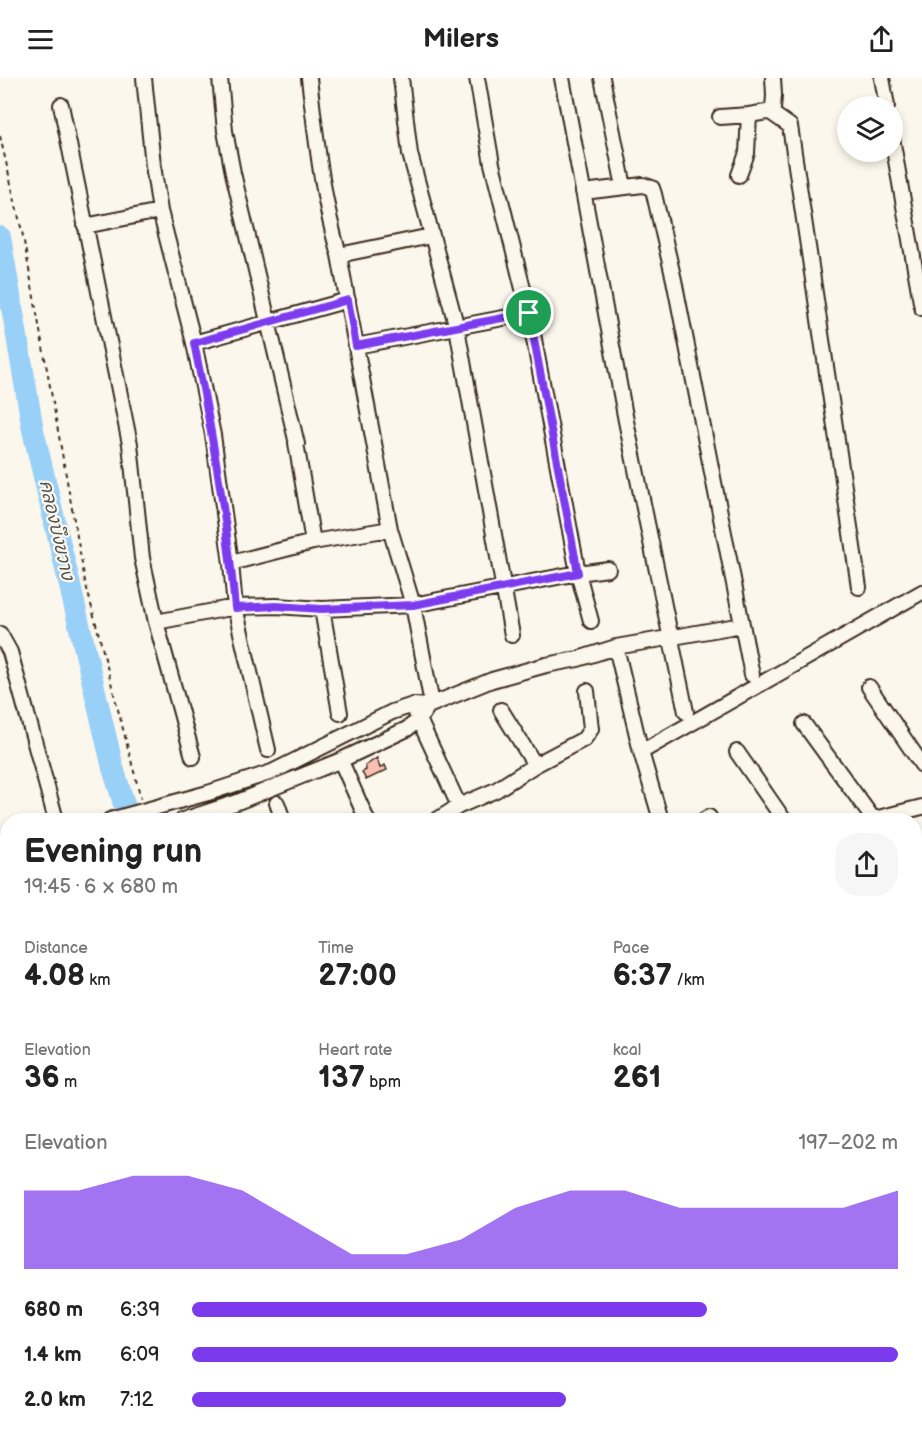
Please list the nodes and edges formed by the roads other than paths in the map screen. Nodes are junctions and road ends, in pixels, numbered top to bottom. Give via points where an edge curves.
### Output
1 (144, 78) edge
2 (220, 78) edge
3 (309, 78) edge
4 (401, 78) edge
5 (477, 78) edge
6 (562, 78) edge
7 (602, 78) edge
8 (773, 78) edge
9 (882, 78) edge
10 (885, 96) edge
11 (61, 105) dead end
12 (770, 112) junction
13 (749, 115) junction
14 (720, 117) dead end
15 (896, 162) edge
16 (739, 175) dead end
17 (624, 187) junction
18 (583, 192) junction
19 (160, 211) junction
20 (85, 226) junction
21 (431, 236) junction
22 (339, 255) junction
23 (348, 300) junction
24 (922, 308) edge
25 (529, 313) junction
26 (268, 322) junction
27 (457, 328) junction
28 (194, 343) junction
29 (356, 346) junction
30 (390, 529) junction
31 (313, 542) junction
32 (231, 563) junction
33 (608, 569) dead end
34 (578, 573) junction
35 (859, 587) dead end
36 (502, 588) junction
37 (922, 592) edge
38 (413, 605) junction
39 (235, 608) junction
40 (322, 609) junction
41 (591, 621) dead end
42 (156, 622) junction
43 (741, 625) junction
44 (0, 634) edge
45 (512, 635) dead end
46 (670, 638) junction
47 (616, 647) junction
48 (752, 675) dead end
49 (869, 687) dead end
50 (587, 692) dead end
51 (413, 705) junction
52 (430, 705) junction
53 (501, 710) dead end
54 (686, 712) dead end
55 (340, 713) dead end
56 (419, 720) junction
57 (804, 724) dead end
58 (338, 738) junction
59 (268, 750) dead end
60 (641, 752) junction
61 (737, 752) dead end
62 (193, 757) dead end
63 (345, 763) junction
64 (535, 765) junction
65 (922, 765) edge
66 (208, 793) junction
67 (277, 803) dead end
68 (459, 806) junction
69 (922, 807) edge
70 (54, 813) edge
71 (135, 813) edge
72 (205, 813) joint
73 (281, 813) edge
74 (365, 813) edge
75 (448, 813) edge
76 (659, 813) edge
77 (779, 813) edge
78 (867, 813) edge
79 (899, 813) edge

1 - 19 street
2 - 26 street via 225,131
3 - 22 street via 322,185
4 - 21 street via 410,154
5 - 25 street via 492,164
6 - 18 street
7 - 17 street
8 - 12 street via 774,104
9 - 10 street
11 - 20 street
12 - 13 street
12 - 35 street via 790,126
13 - 14 street
13 - 16 street via 747,153
15 - 24 street
17 - 18 street
17 - 43 street via 652,188 658,205
18 - 46 street
19 - 20 street
19 - 28 street
20 - 42 street via 130,444 142,558
21 - 22 street
21 - 27 street
22 - 23 street
23 - 26 street
23 - 29 street
25 - 27 street
25 - 34 street
26 - 28 street
26 - 31 street
27 - 29 street
27 - 36 street
28 - 32 street via 213,435
29 - 30 street
30 - 31 street
30 - 38 street
31 - 32 street
32 - 39 street
33 - 34 street
34 - 36 street
34 - 41 street
36 - 38 street
36 - 45 street
37 - 60 street
38 - 40 street
38 - 52 street
39 - 40 street
39 - 42 street
39 - 59 street
40 - 55 street
42 - 62 street
43 - 46 street
43 - 48 street
44 - 70 street via 10,652
46 - 47 street
46 - 54 street
47 - 52 street via 492,681
47 - 60 street
49 - 65 street
50 - 64 street via 591,729 584,739
51 - 52 street
51 - 56 street
51 - 58 street
52 - 56 street
53 - 64 street
56 - 63 street
56 - 68 street
57 - 78 street
58 - 63 street
58 - 66 street via 272,772
60 - 76 street
61 - 77 street
63 - 72 street
63 - 74 street
64 - 68 street via 496,790
66 - 71 street
66 - 72 street
67 - 73 street
68 - 75 street
69 - 79 street

